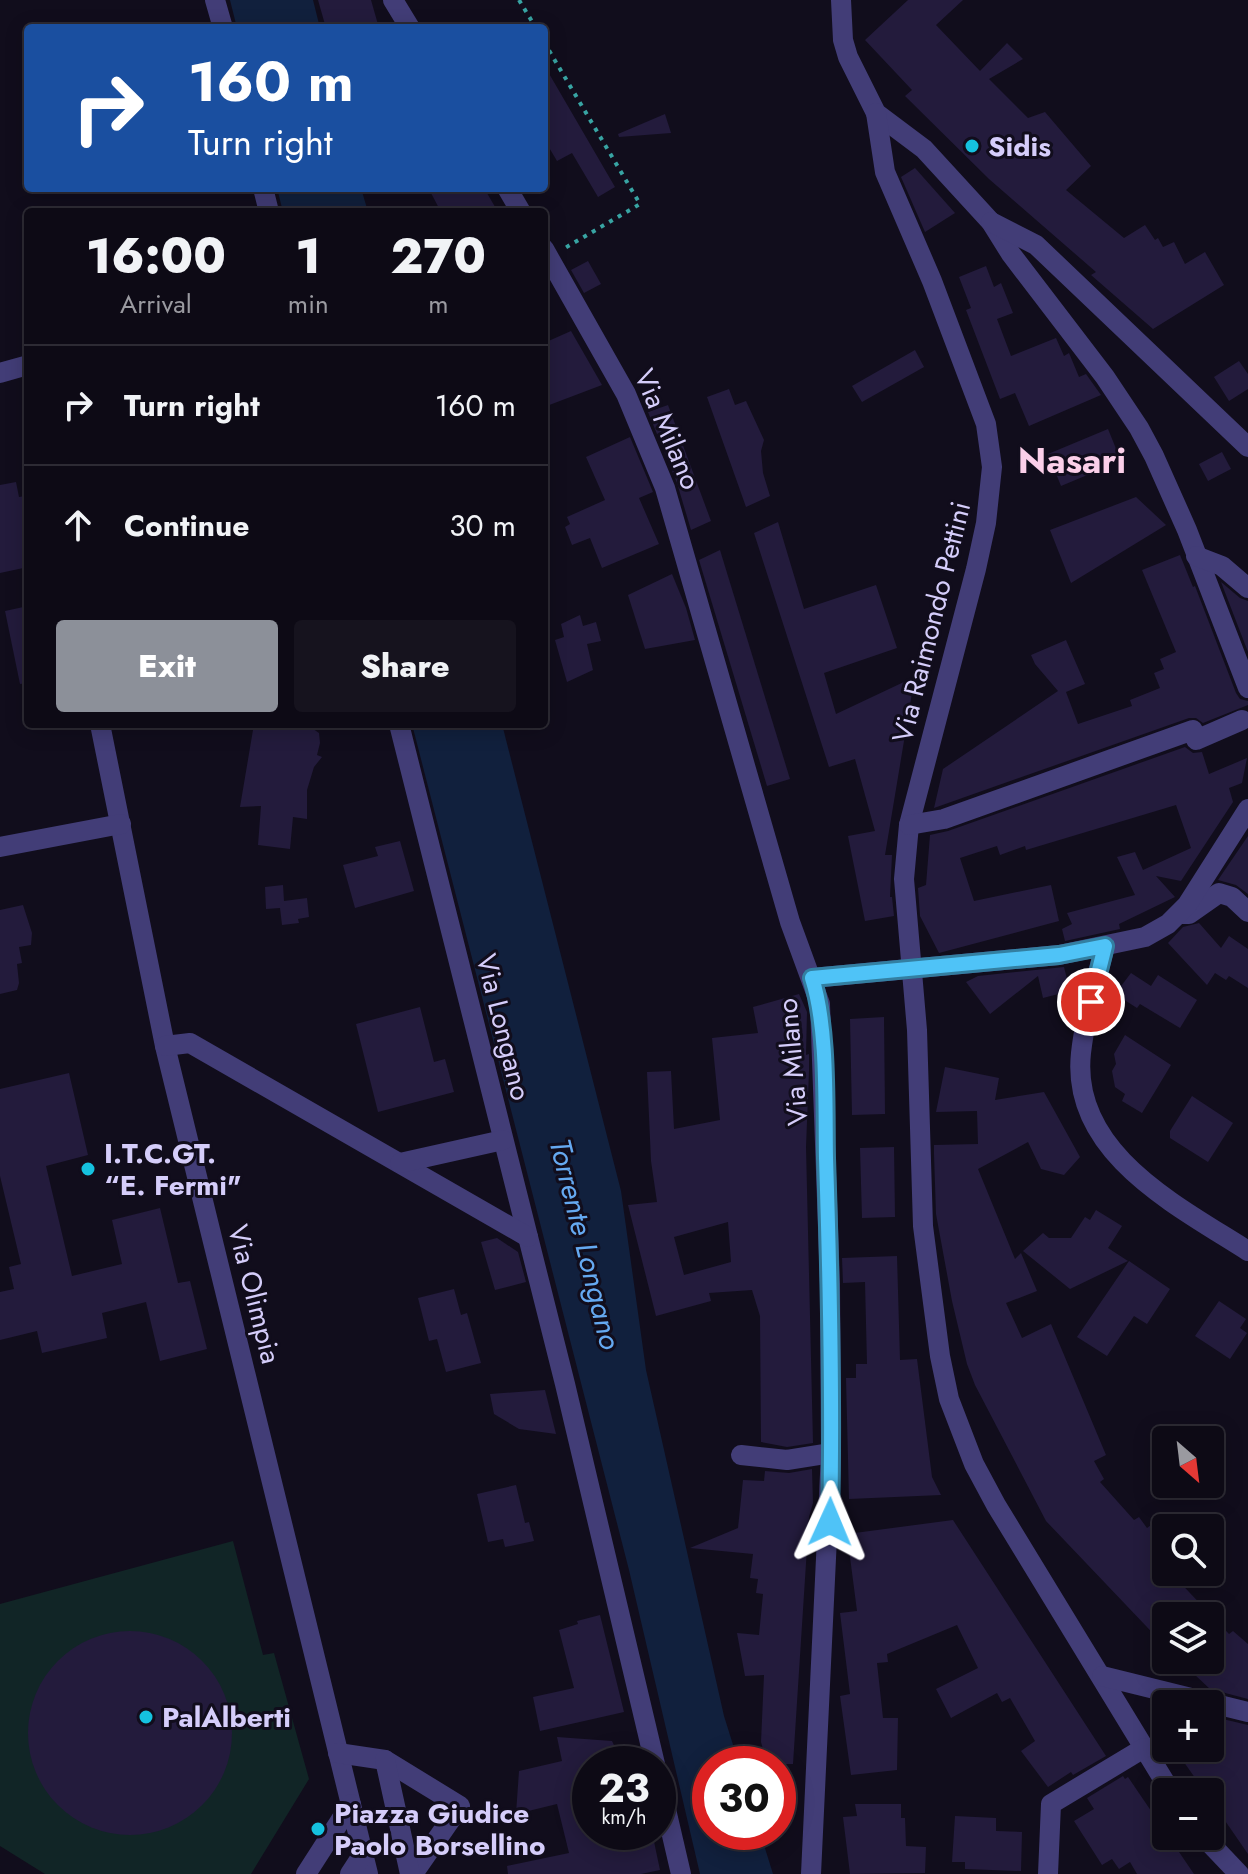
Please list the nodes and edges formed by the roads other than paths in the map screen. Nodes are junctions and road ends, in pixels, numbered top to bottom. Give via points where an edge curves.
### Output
1 (215, 0) edge
2 (393, 0) edge
3 (841, 0) edge
4 (222, 24) edge
5 (408, 24) edge
6 (876, 113) junction
7 (991, 222) junction
8 (548, 257) edge
9 (24, 366) edge
10 (0, 373) edge
11 (1248, 447) edge
12 (1196, 556) junction
13 (1248, 588) edge
14 (1248, 688) edge
15 (1242, 720) dead end
16 (101, 728) edge
17 (400, 728) edge
18 (1248, 809) edge
19 (121, 824) junction
20 (909, 825) junction
21 (0, 847) edge
22 (1248, 912) edge
23 (1178, 914) junction
24 (1105, 946) junction
25 (913, 970) junction
26 (812, 978) junction
27 (165, 1046) junction
28 (503, 1140) junction
29 (400, 1163) junction
30 (528, 1237) junction
31 (1248, 1251) edge
32 (831, 1453) junction
33 (741, 1455) dead end
34 (1102, 1676) junction
35 (1248, 1712) edge
36 (651, 1746) edge
37 (1144, 1748) junction
38 (338, 1753) junction
39 (385, 1760) junction
40 (1162, 1778) edge
41 (351, 1804) junction
42 (675, 1850) edge
43 (1216, 1850) edge
44 (365, 1864) edge
45 (306, 1874) edge
46 (350, 1874) edge
47 (412, 1874) edge
48 (681, 1874) edge
49 (811, 1874) edge
50 (1048, 1874) edge
51 (1239, 1874) edge

1 - 4 street
2 - 5 street
3 - 6 street via 848,57
6 - 7 street via 924,149
6 - 20 street, Via Raimondo Pettini via 885,172 986,424 992,467 976,569
7 - 11 street via 1036,245
7 - 12 street via 1139,428
8 - 26 street, Via Milano via 626,394 665,488 790,922
9 - 10 street
12 - 13 street via 1222,566
12 - 14 street
15 - 20 street via 1196,740 1193,730 944,819
16 - 19 street, Via Olimpia
17 - 28 street, Via Longano
18 - 23 street
19 - 21 street
19 - 27 street, Via Olimpia
20 - 25 street, Via Raimondo Pettini via 904,879
22 - 23 street via 1219,893 1189,914
23 - 24 street via 1145,937
24 - 25 street
24 - 31 street via 1080,1055 1083,1091 1094,1123 1143,1183
25 - 26 street
25 - 34 street, Via Raimondo Pettini via 923,1226 940,1356 959,1431 1017,1539
26 - 32 street, Via Milano via 820,1004 825,1107
27 - 29 street via 190,1043
27 - 38 street, Via Olimpia
28 - 29 street
28 - 30 street, Via Longano
29 - 30 street
30 - 36 street, Via Longano
32 - 33 street via 787,1460
32 - 49 street, Via Milano
34 - 35 street
34 - 37 street, Via Raimondo Pettini
37 - 40 street, Via Raimondo Pettini
37 - 50 street via 1051,1804
38 - 39 street
38 - 41 street, Via Olimpia
39 - 47 street
39 - 47 street via 460,1806
41 - 44 street, Via Olimpia
41 - 45 street
42 - 48 street
43 - 51 street
44 - 46 street

